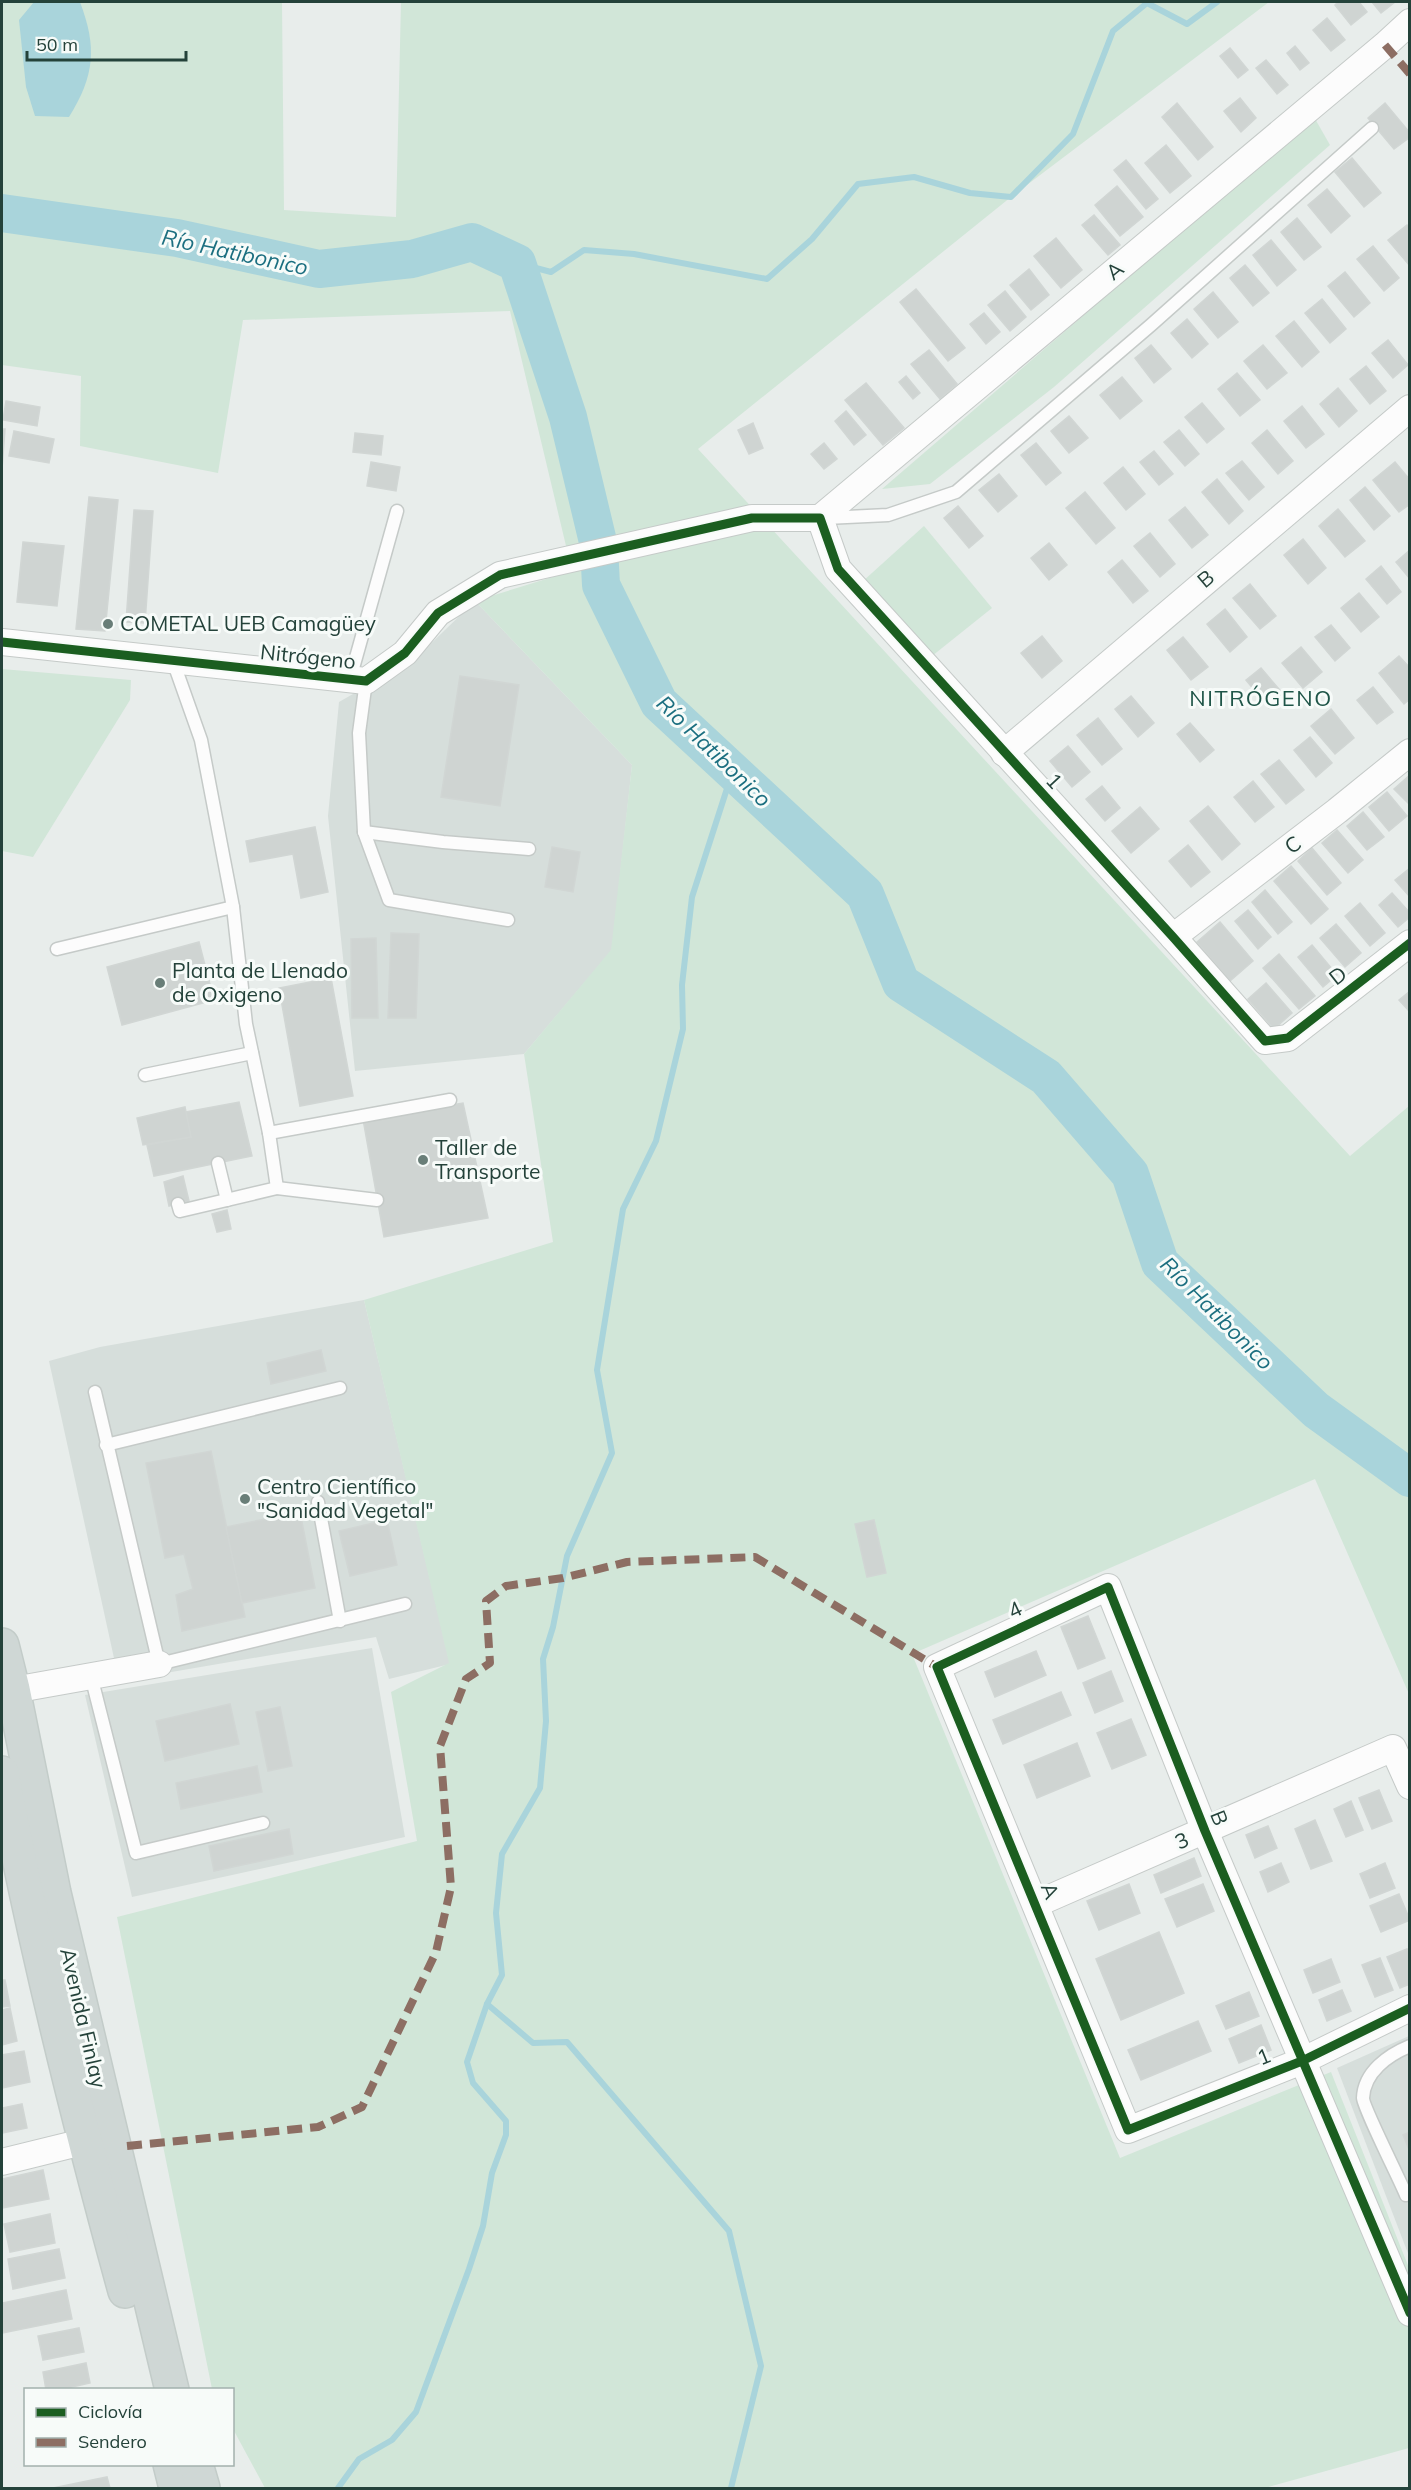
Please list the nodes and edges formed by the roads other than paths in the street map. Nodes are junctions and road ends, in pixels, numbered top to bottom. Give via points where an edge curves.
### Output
1 (1410, 22) edge
2 (1371, 128) dead end
3 (1405, 421) edge
4 (397, 511) dead end
5 (820, 518) junction
6 (2, 642) edge
7 (173, 661) junction
8 (358, 680) junction
9 (1410, 752) edge
10 (1004, 753) junction
11 (364, 832) junction
12 (529, 849) dead end
13 (233, 907) junction
14 (508, 920) dead end
15 (1173, 937) junction
16 (1410, 943) edge
17 (57, 949) dead end
18 (1288, 1038) joint
19 (252, 1053) junction
20 (145, 1075) dead end
21 (450, 1100) dead end
22 (268, 1132) junction
23 (218, 1163) dead end
24 (277, 1188) junction
25 (227, 1200) junction
26 (377, 1200) dead end
27 (178, 1203) dead end
28 (340, 1388) dead end
29 (95, 1392) dead end
30 (106, 1445) junction
31 (318, 1502) dead end
32 (1108, 1587) joint
33 (405, 1604) dead end
34 (340, 1621) junction
35 (2, 1645) edge
36 (159, 1664) junction
37 (937, 1667) joint
38 (91, 1676) junction
39 (7, 1690) edge
40 (2, 1773) edge
41 (1410, 1786) edge
42 (263, 1823) dead end
43 (1205, 1831) junction
44 (1036, 1904) junction
45 (1410, 2008) edge
46 (1410, 2046) edge
47 (1302, 2061) junction
48 (1128, 2130) joint
49 (97, 2138) junction
50 (2, 2162) edge
51 (1410, 2194) edge
52 (1410, 2313) edge
53 (152, 2388) edge
54 (171, 2388) edge
55 (170, 2466) edge
56 (197, 2466) edge
57 (176, 2488) edge
58 (203, 2488) edge

1 - 5 street, A
2 - 5 lane via 1151,325 956,492 888,515
3 - 10 street, B
4 - 8 lane
5 - 8 street, Nitrógeno via 752,518 500,575 438,613 405,653
5 - 10 street, 1 via 838,569
6 - 7 street, Nitrógeno
7 - 8 street, Nitrógeno
7 - 13 lane via 201,740
8 - 11 lane
9 - 15 street, C
10 - 15 street, 1
11 - 12 lane
11 - 14 lane via 389,900
13 - 17 lane
13 - 19 lane
15 - 18 street, 1 via 1265,1041
16 - 18 street, D
19 - 20 lane
19 - 22 lane
21 - 22 lane
22 - 24 lane
23 - 25 lane
24 - 25 lane
24 - 26 lane
25 - 27 lane via 180,1210
28 - 30 lane
29 - 30 lane
30 - 36 lane
31 - 34 lane
32 - 37 street, 4
32 - 43 street, B
33 - 34 lane
34 - 36 lane
35 - 39 main road, Avenida Finlay
36 - 38 street
37 - 44 street, A
38 - 39 street
38 - 42 lane via 136,1853
39 - 49 main road, Avenida Finlay via 54,1893
40 - 49 main road, Avenida Finlay via 22,1879
41 - 43 street, 3 via 1393,1748
43 - 44 street, 3
43 - 47 street, B
44 - 48 street, A
45 - 47 street, 1
46 - 51 lane via 1386,2058 1374,2070 1363,2100 1406,2195
47 - 48 street, 1
47 - 52 street, B
49 - 50 street
49 - 53 main road, Avenida Finlay
49 - 54 main road, Avenida Finlay
55 - 57 main road
56 - 58 main road

